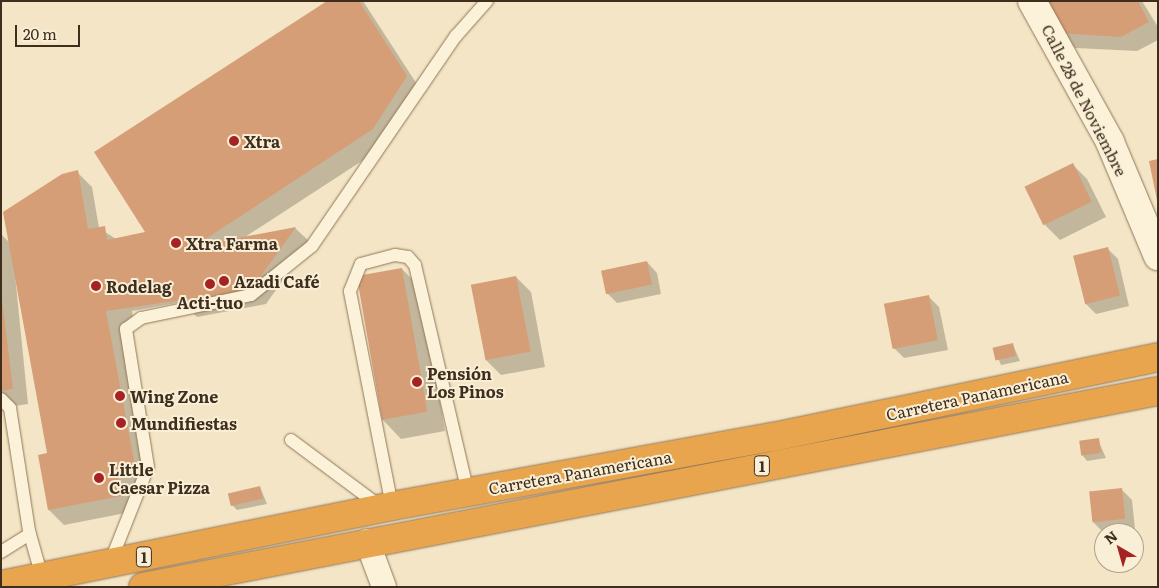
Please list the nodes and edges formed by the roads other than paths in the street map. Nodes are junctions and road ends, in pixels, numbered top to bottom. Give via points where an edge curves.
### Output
1 (487, 1) edge
2 (1032, 1) edge
3 (1158, 256) edge
4 (1158, 357) edge
5 (1158, 391) edge
6 (1, 399) edge
7 (291, 440) dead end
8 (468, 492) junction
9 (391, 507) junction
10 (325, 520) junction
11 (30, 534) junction
12 (367, 540) junction
13 (1, 552) edge
14 (110, 563) junction
15 (42, 577) junction
16 (1, 585) edge
17 (143, 587) edge
18 (384, 587) edge

1 - 14 lane via 456,36 312,246 279,276 242,299 141,318 126,329 148,467
2 - 3 street, Calle 28 de Noviembre via 1110,142
4 - 8 highway, Carretera Panamericana / 1 via 773,437
5 - 12 highway, Carretera Panamericana / 1
6 - 11 lane via 10,408
7 - 9 lane
8 - 9 highway, Carretera Panamericana / 1
8 - 9 lane via 415,265 408,257 395,256 361,264 350,291
9 - 10 highway, Carretera Panamericana / 1
9 - 12 highway via 370,529
10 - 12 highway via 357,529
10 - 14 highway, Carretera Panamericana / 1
11 - 13 lane
11 - 15 lane
12 - 17 highway, Carretera Panamericana / 1
12 - 18 street
14 - 15 highway, Carretera Panamericana / 1
15 - 16 highway, Carretera Panamericana / 1

